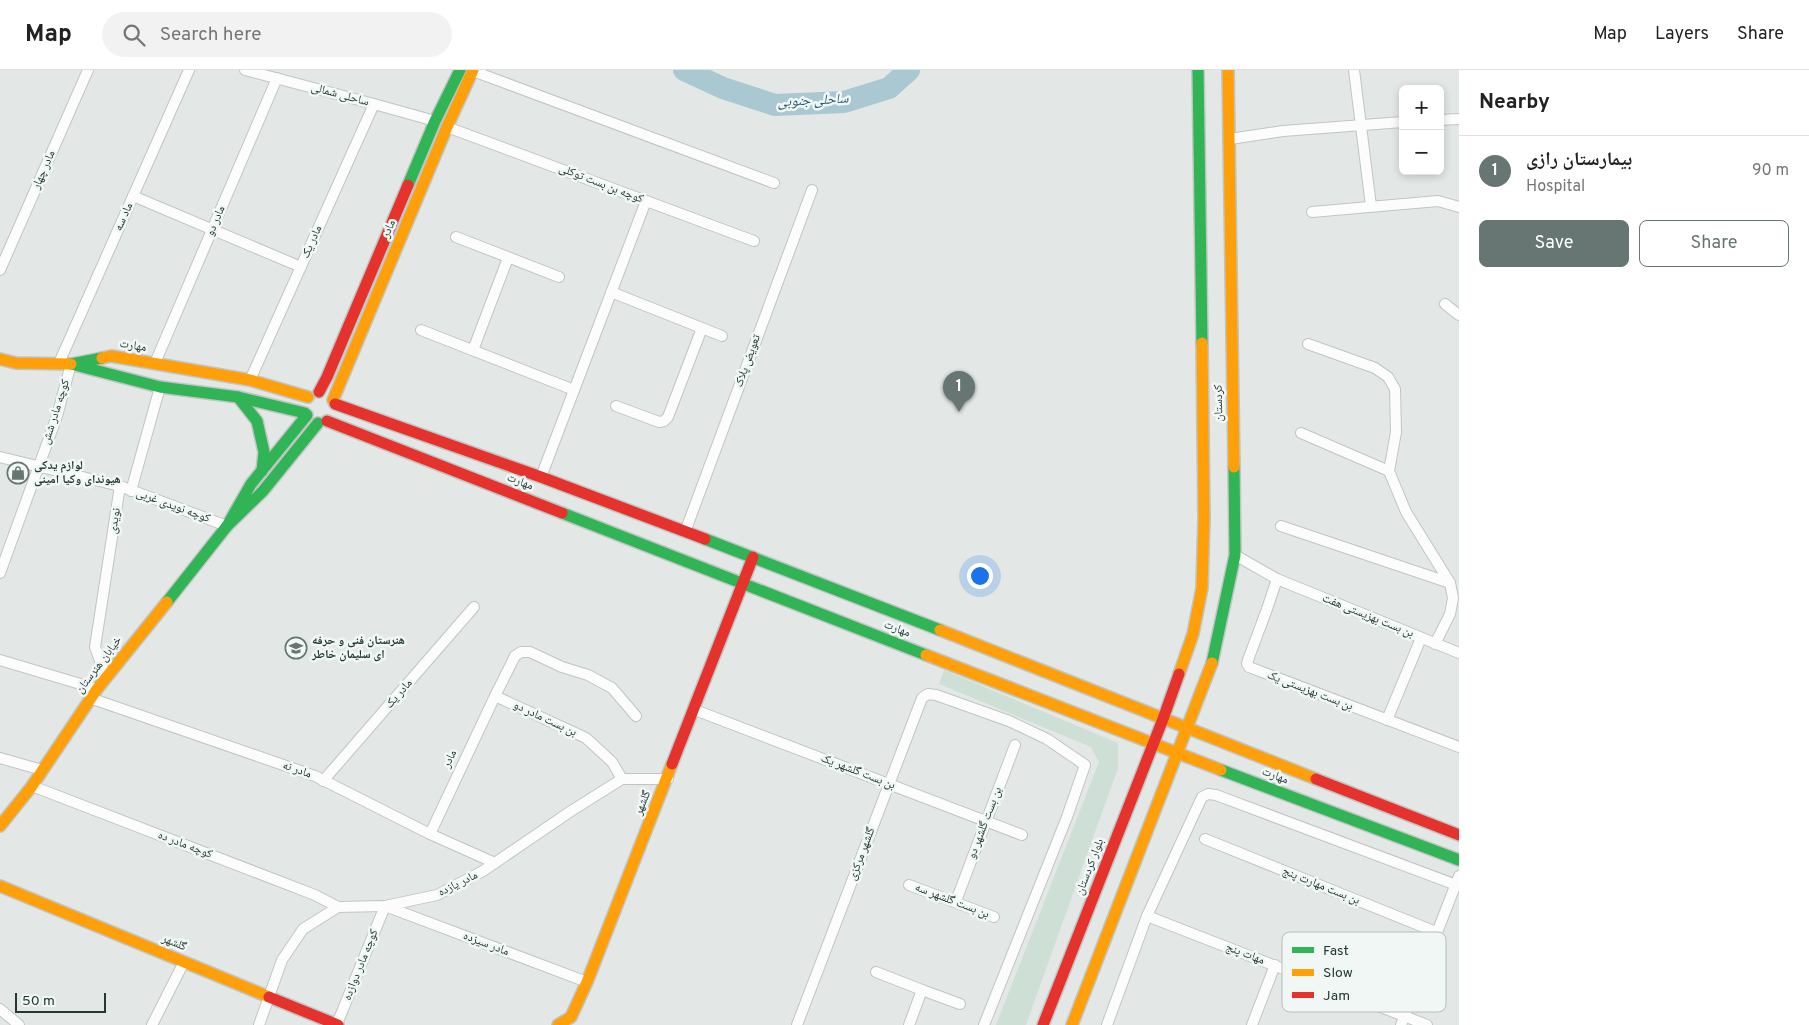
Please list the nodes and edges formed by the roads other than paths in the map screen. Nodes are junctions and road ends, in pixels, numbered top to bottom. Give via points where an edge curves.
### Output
1 (88, 70) edge
2 (189, 70) edge
3 (245, 70) edge
4 (460, 70) edge
5 (473, 70) edge
6 (1198, 70) edge
7 (1228, 70) edge
8 (1354, 70) edge
9 (277, 78) junction
10 (374, 104) junction
11 (1459, 119) edge
12 (1444, 120) edge
13 (435, 122) junction
14 (1399, 122) edge
15 (1360, 125) junction
16 (447, 127) junction
17 (1230, 139) junction
18 (774, 183) dead end
19 (812, 190) dead end
20 (133, 196) junction
21 (646, 201) junction
22 (1371, 206) junction
23 (1459, 207) edge
24 (1312, 212) dead end
25 (213, 229) junction
26 (456, 237) dead end
27 (754, 241) dead end
28 (508, 258) junction
29 (301, 267) junction
30 (0, 270) edge
31 (559, 277) dead end
32 (610, 292) junction
33 (1445, 304) dead end
34 (1459, 315) edge
35 (702, 328) junction
36 (421, 330) dead end
37 (722, 336) dead end
38 (1308, 344) dead end
39 (473, 350) junction
40 (0, 359) edge
41 (59, 363) junction
42 (155, 363) junction
43 (72, 364) junction
44 (250, 380) junction
45 (160, 387) junction
46 (574, 390) junction
47 (319, 392) junction
48 (238, 397) junction
49 (308, 397) junction
50 (334, 402) junction
51 (616, 406) dead end
52 (306, 414) junction
53 (323, 422) junction
54 (1301, 433) dead end
55 (0, 457) edge
56 (38, 466) junction
57 (1389, 470) junction
58 (262, 471) junction
59 (541, 477) junction
60 (120, 486) junction
61 (131, 491) junction
62 (227, 526) junction
63 (1281, 526) dead end
64 (685, 532) junction
65 (1235, 555) junction
66 (753, 557) junction
67 (0, 573) edge
68 (1277, 579) junction
69 (1450, 583) junction
70 (744, 584) junction
71 (474, 607) dead end
72 (1421, 638) junction
73 (1435, 644) junction
74 (1459, 653) edge
75 (0, 660) edge
76 (106, 677) junction
77 (93, 694) junction
78 (495, 696) junction
79 (695, 710) junction
80 (636, 716) dead end
81 (1163, 719) junction
82 (1387, 720) junction
83 (1187, 728) junction
84 (1152, 744) junction
85 (1014, 745) dead end
86 (1459, 747) edge
87 (1177, 753) junction
88 (0, 758) edge
89 (42, 770) junction
90 (622, 779) junction
91 (668, 779) junction
92 (324, 781) junction
93 (888, 784) junction
94 (32, 786) junction
95 (986, 821) junction
96 (0, 826) edge
97 (430, 834) junction
98 (1022, 835) dead end
99 (1459, 835) edge
100 (1205, 839) dead end
101 (1459, 860) edge
102 (495, 863) junction
103 (1458, 882) edge
104 (909, 884) dead end
105 (0, 886) edge
106 (956, 901) junction
107 (385, 906) junction
108 (338, 907) junction
109 (1147, 916) junction
110 (994, 917) dead end
111 (1436, 932) joint
112 (184, 962) junction
113 (1275, 965) junction
114 (1282, 968) edge
115 (876, 972) dead end
116 (587, 982) junction
117 (922, 990) junction
118 (269, 996) junction
119 (960, 1004) dead end
120 (0, 1009) edge
121 (1384, 1012) edge
122 (1403, 1020) edge
123 (19, 1025) edge
124 (152, 1025) edge
125 (259, 1025) edge
126 (337, 1025) edge
127 (558, 1025) edge
128 (797, 1025) edge
129 (909, 1025) edge
130 (984, 1025) edge
131 (1043, 1025) edge
132 (1072, 1025) edge
133 (1107, 1025) edge
134 (1252, 1025) edge
135 (1427, 1025) edge

1 - 30 street, مادر چهار
2 - 20 street, ماد سه
3 - 9 street, ساحلی شمالی
4 - 13 main road, مادر
5 - 16 main road, مادر
5 - 18 street
6 - 81 main road, کردستان via 1204,518 1202,588 1193,634
7 - 17 main road, کردستان
8 - 15 street
9 - 10 street, ساحلی شمالی
9 - 25 street, مادر دو
10 - 13 street, ساحلی شمالی
10 - 29 street, مادر یک
11 - 12 street
13 - 47 main road, مادر
14 - 15 street
15 - 17 street
15 - 22 street
16 - 21 street, کوچه بن بست توکلی
16 - 50 main road, مادر
17 - 65 main road, کردستان
19 - 64 street, تعویض پلاک
20 - 25 street
20 - 41 street, ماد سه
21 - 27 street, کوچه بن بست توکلی
21 - 32 street
22 - 23 street via 1438,201
22 - 24 street
25 - 29 street
25 - 42 street, مادر دو
26 - 28 street
28 - 31 street
28 - 39 street
29 - 44 street, مادر یک
32 - 35 street
32 - 46 street
33 - 34 street
35 - 37 street
35 - 51 street via 664,421
36 - 39 street
38 - 57 street via 1374,368 1388,377 1395,389 1396,432
39 - 46 street
40 - 41 main road, مهارت via 16,363
41 - 43 main road, مهارت
42 - 43 main road, مهارت via 111,356
42 - 44 main road, مهارت
43 - 45 main road, مهارت
43 - 56 street, کوچه مادر شش
44 - 49 main road, مهارت
45 - 48 main road, مهارت
45 - 61 street
46 - 59 street
47 - 49 main road
47 - 50 main road
48 - 52 main road, مهارت
48 - 58 main road via 257,421 264,452
49 - 52 main road via 304,405
50 - 53 main road via 332,417
50 - 59 main road, مهارت
52 - 53 main road via 310,420
52 - 58 main road, خیابان هنرستان
53 - 62 main road, خیابان هنرستان via 263,492
53 - 70 main road, مهارت
54 - 57 street
55 - 56 street
56 - 60 street
56 - 67 street, کوچه مادر شش
57 - 69 street via 1406,512
58 - 62 main road, خیابان هنرستان
59 - 64 main road, مهارت
60 - 61 street, کوچه نویدی غربی
60 - 76 street, نویدی via 95,646
61 - 62 street, کوچه نویدی غربی
62 - 76 main road, خیابان هنرستان
63 - 69 street
64 - 66 main road, مهارت
65 - 68 street, بن بست بهزیستی هفت
65 - 83 main road, کردستان via 1212,663
66 - 70 main road, گلشهر
66 - 81 main road, مهارت
68 - 72 street, بن بست بهزیستی هفت
68 - 82 street, بن بست بهزیستی یک via 1248,666
69 - 73 street via 1453,598 1450,614
70 - 79 main road, گلشهر
70 - 84 main road, مهارت
71 - 92 street, مادر یک
72 - 73 street, بن بست بهزیستی هفت
72 - 82 street
73 - 74 street, بن بست بهزیستی هفت
75 - 77 street, مادر نه
76 - 77 main road, خیابان هنرستان
77 - 89 main road, خیابان هنرستان
77 - 92 street, مادر نه
78 - 80 street via 516,656 530,652 612,688
78 - 90 street, بن بست مادر دو via 586,738 612,762
78 - 97 street, مادر
79 - 91 main road, گلشهر
79 - 93 street, بن بست گلشهر یک
81 - 83 main road, مهارت
81 - 84 main road, بلوار کردستان
82 - 86 street, بن بست بهزیستی یک
83 - 87 main road
83 - 99 main road, مهارت
84 - 87 main road, مهارت
84 - 131 main road, بلوار کردستان
85 - 95 street, بن بست گلشهر دو
87 - 101 main road, مهارت
87 - 132 main road
88 - 89 street
89 - 94 main road, خیابان هنرستان
90 - 91 street
90 - 102 street, مادر یازده
91 - 116 main road, گلشهر
92 - 97 street, مادر نه
93 - 95 street, بن بست گلشهر یک
93 - 128 street, گلشهر مرکزی
93 - 130 street, گلشهر مرکزی via 922,698 928,694 1009,721 1047,739 1085,765
94 - 96 main road, خیابان هنرستان
94 - 108 street, کوچه مادر ده
95 - 98 street, بن بست گلشهر یک
95 - 106 street, بن بست گلشهر دو
97 - 102 street, مادر نه
100 - 111 street, بن بست مهارت پنج
102 - 107 street, مادر یازده via 437,895
103 - 109 street via 1208,794 1202,797
103 - 111 street
104 - 106 street, بن بست گلشهر سه
105 - 112 main road, گلشهر
106 - 110 street, بن بست گلشهر سه
107 - 108 street, مادر یازده
107 - 116 street, مادر سیزده
107 - 126 street, کوچه مادر دوازده
108 - 118 street via 303,929 282,960
109 - 113 street, مهات پنج
109 - 133 street
112 - 118 main road, گلشهر
112 - 124 street
113 - 114 street, مهات پنج
113 - 134 street
115 - 117 street
116 - 127 main road, گلشهر via 571,1017
117 - 119 street
117 - 129 street
118 - 125 street
118 - 126 main road, گلشهر
120 - 123 street
121 - 122 street, مهات پنج
122 - 135 street, مهات پنج

